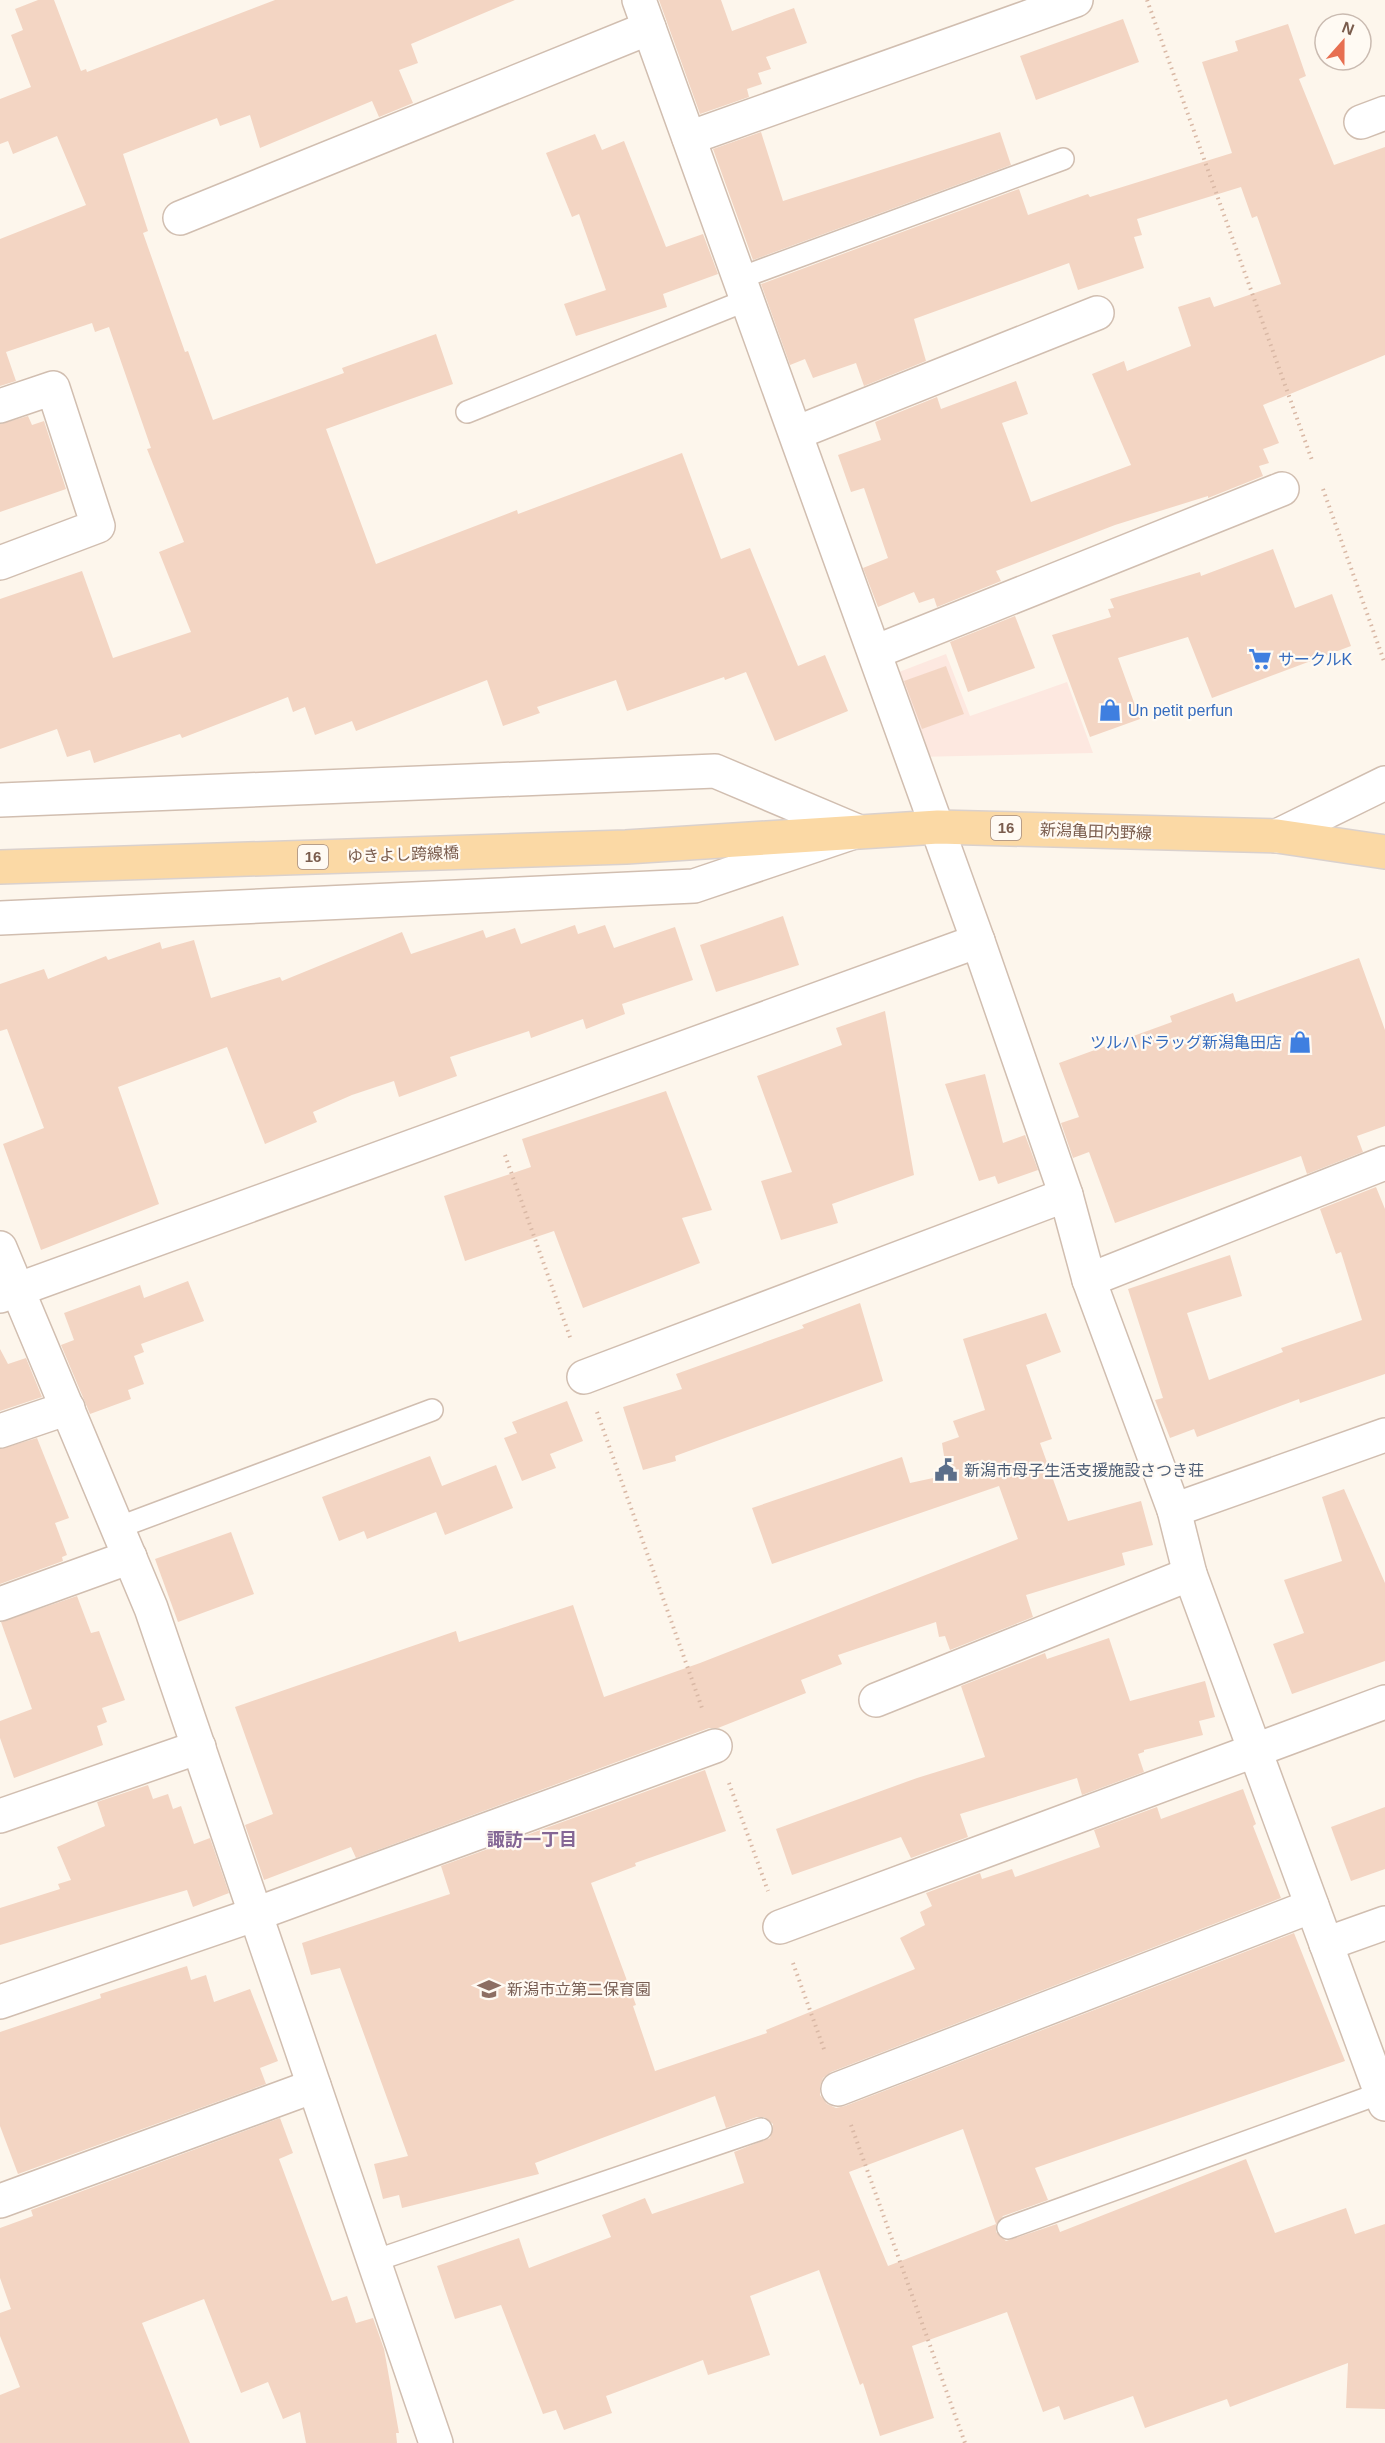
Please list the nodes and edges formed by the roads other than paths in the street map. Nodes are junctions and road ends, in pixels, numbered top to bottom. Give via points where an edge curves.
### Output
1 (1076, 0) edge
2 (644, 14) edge
3 (689, 138) junction
4 (1063, 159) dead end
5 (180, 218) dead end
6 (743, 289) junction
7 (1097, 313) dead end
8 (0, 406) edge
9 (467, 412) dead end
10 (796, 433) junction
11 (1282, 489) dead end
12 (0, 563) edge
13 (875, 652) junction
14 (1385, 783) edge
15 (0, 800) edge
16 (938, 827) junction
17 (857, 831) junction
18 (1277, 836) junction
19 (626, 847) joint
20 (1385, 852) edge
21 (0, 867) edge
22 (0, 918) edge
23 (978, 941) junction
24 (1385, 1163) edge
25 (1066, 1195) junction
26 (0, 1248) edge
27 (1089, 1280) junction
28 (9, 1294) edge
29 (584, 1377) dead end
30 (68, 1408) junction
31 (432, 1410) dead end
32 (0, 1431) edge
33 (1385, 1435) edge
34 (1174, 1510) junction
35 (124, 1542) junction
36 (1190, 1574) junction
37 (0, 1604) edge
38 (876, 1700) dead end
39 (1385, 1702) edge
40 (716, 1746) dead end
41 (199, 1747) junction
42 (1256, 1750) junction
43 (0, 1816) edge
44 (1312, 1905) junction
45 (256, 1914) junction
46 (1385, 1923) edge
47 (780, 1927) dead end
48 (1326, 1944) junction
49 (0, 2002) edge
50 (314, 2086) junction
51 (838, 2089) dead end
52 (1383, 2098) edge
53 (761, 2128) dead end
54 (0, 2201) edge
55 (1008, 2228) dead end
56 (374, 2261) junction
57 (436, 2443) edge

1 - 3 street
2 - 3 street
2 - 5 street
3 - 6 street
4 - 6 lane
6 - 9 lane
6 - 10 street
7 - 10 street
8 - 12 street via 53,388 98,526
10 - 13 street
11 - 13 street
13 - 16 street
14 - 18 street
15 - 17 street via 715,771
16 - 17 main road, 新潟亀田内野線 / 16
16 - 18 main road, 新潟亀田内野線 / 16
16 - 23 street
17 - 19 main road, 新潟亀田内野線 / 16
17 - 22 street via 694,886
18 - 20 main road, 新潟亀田内野線 / 16
19 - 21 main road, ゆきよし跨線橋 / 16
23 - 25 street
23 - 28 street
24 - 27 street
25 - 27 street
25 - 29 street
26 - 28 street
27 - 34 street
28 - 30 street
30 - 32 street
30 - 35 street
31 - 35 lane
33 - 34 street
34 - 36 street
35 - 37 street
35 - 41 street
36 - 38 street
36 - 42 street
39 - 42 street
40 - 45 street
41 - 43 street
41 - 45 street
42 - 44 street
42 - 47 street
44 - 48 street
44 - 51 street
45 - 49 street
45 - 50 street
46 - 48 street
48 - 52 street
50 - 54 street
50 - 56 street
52 - 55 lane
53 - 56 lane
56 - 57 street

